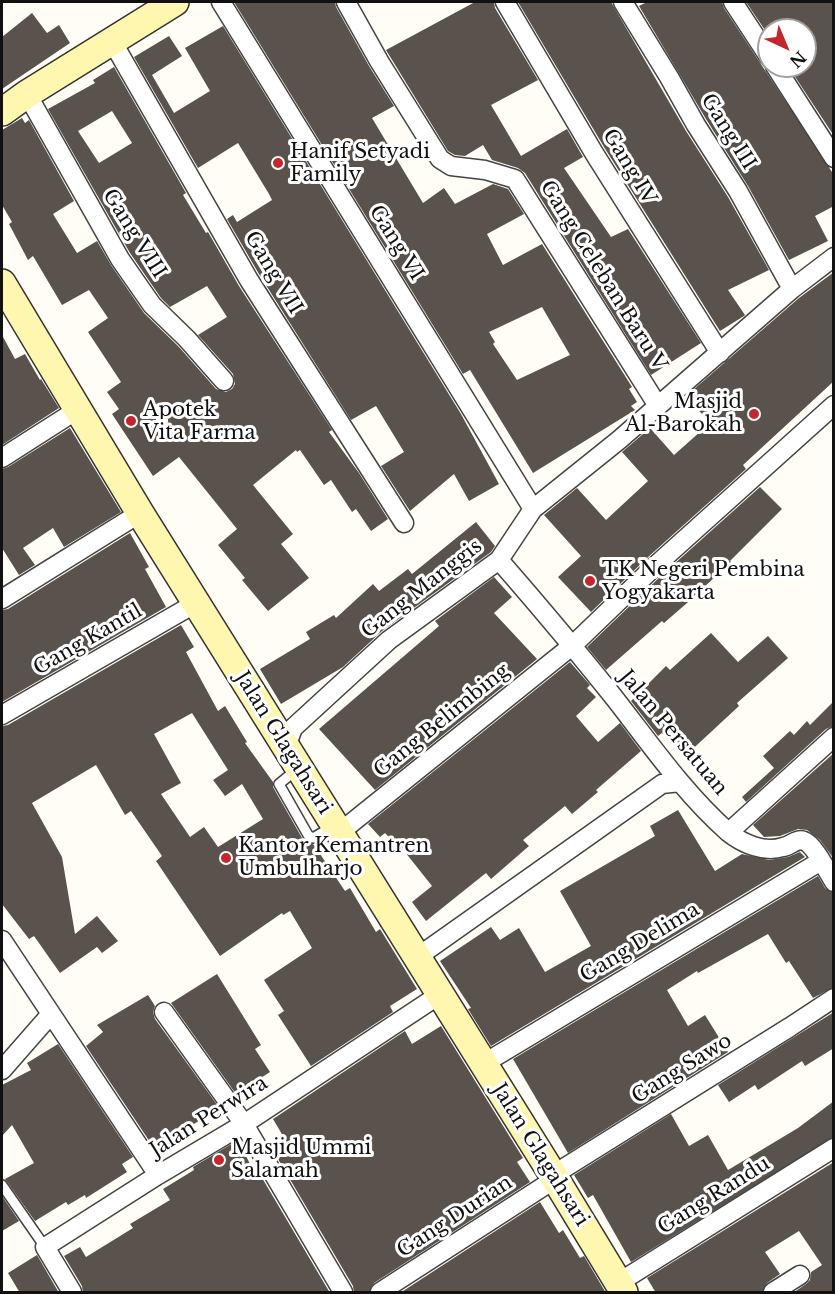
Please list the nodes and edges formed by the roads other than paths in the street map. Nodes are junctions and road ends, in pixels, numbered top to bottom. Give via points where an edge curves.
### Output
1 (175, 2) edge
2 (221, 2) edge
3 (346, 2) edge
4 (505, 2) edge
5 (623, 2) edge
6 (733, 2) edge
7 (757, 39) edge
8 (112, 41) junction
9 (783, 78) edge
10 (27, 94) junction
11 (2, 112) edge
12 (834, 159) edge
13 (834, 257) edge
14 (2, 283) edge
15 (792, 289) junction
16 (720, 353) junction
17 (224, 381) dead end
18 (834, 405) edge
19 (658, 406) junction
20 (77, 410) junction
21 (2, 458) edge
22 (533, 509) junction
23 (140, 513) junction
24 (404, 524) dead end
25 (499, 560) junction
26 (2, 599) edge
27 (196, 603) junction
28 (573, 645) junction
29 (2, 715) edge
30 (834, 737) edge
31 (286, 747) junction
32 (680, 783) junction
33 (729, 832) junction
34 (339, 833) junction
35 (820, 861) junction
36 (834, 882) edge
37 (2, 940) edge
38 (416, 958) junction
39 (439, 995) junction
40 (834, 998) edge
41 (164, 1012) dead end
42 (51, 1014) junction
43 (483, 1064) junction
44 (2, 1070) edge
45 (244, 1124) junction
46 (834, 1148) edge
47 (158, 1174) junction
48 (554, 1177) junction
49 (2, 1185) edge
50 (45, 1247) junction
51 (800, 1275) dead end
52 (621, 1288) edge
53 (72, 1293) edge
54 (343, 1293) edge
55 (380, 1293) edge
56 (773, 1293) edge

1 - 8 street
2 - 22 street, Gang VI
3 - 19 street, Gang Celeban Baru V via 440,159 451,166 515,179
4 - 16 street, Gang IV via 655,254
5 - 15 street, Gang III via 738,191
6 - 7 street
8 - 10 street
8 - 24 street, Gang VII via 249,280
9 - 12 street
10 - 11 street
10 - 17 street, Gang VIII via 120,259 152,305
13 - 15 street, Gang Manggis
14 - 20 street, Jalan Glagahsari
15 - 16 street, Gang Manggis
16 - 19 street, Gang Manggis
18 - 28 street, Gang Belimbing
19 - 22 street, Gang Manggis
20 - 21 street
20 - 23 street, Jalan Glagahsari
22 - 25 street, Gang Manggis
23 - 26 street
23 - 27 street, Jalan Glagahsari
25 - 28 street, Jalan Persatuan
25 - 31 street, Gang Manggis via 389,640 293,728
27 - 29 street, Gang Kantil
27 - 31 street, Jalan Glagahsari
28 - 32 street, Jalan Persatuan
28 - 34 street, Gang Belimbing
30 - 33 street
31 - 34 street, Jalan Glagahsari
32 - 33 street, Jalan Persatuan
32 - 38 street via 662,784
33 - 35 street, Jalan Persatuan via 759,848 804,841
34 - 38 street, Jalan Glagahsari
35 - 36 street, Jalan Persatuan
35 - 43 street, Gang Delima
37 - 42 street
38 - 39 street, Jalan Glagahsari
39 - 43 street, Jalan Glagahsari
39 - 45 street, Jalan Perwira
40 - 48 street, Gang Sawo
41 - 45 street
42 - 44 street
42 - 47 street
43 - 48 street, Jalan Glagahsari
45 - 47 street, Jalan Perwira
45 - 54 street
46 - 52 street, Gang Randu
47 - 50 street, Jalan Perwira
48 - 52 street, Jalan Glagahsari
48 - 55 street, Gang Durian
49 - 50 lane
50 - 53 street
51 - 56 street

